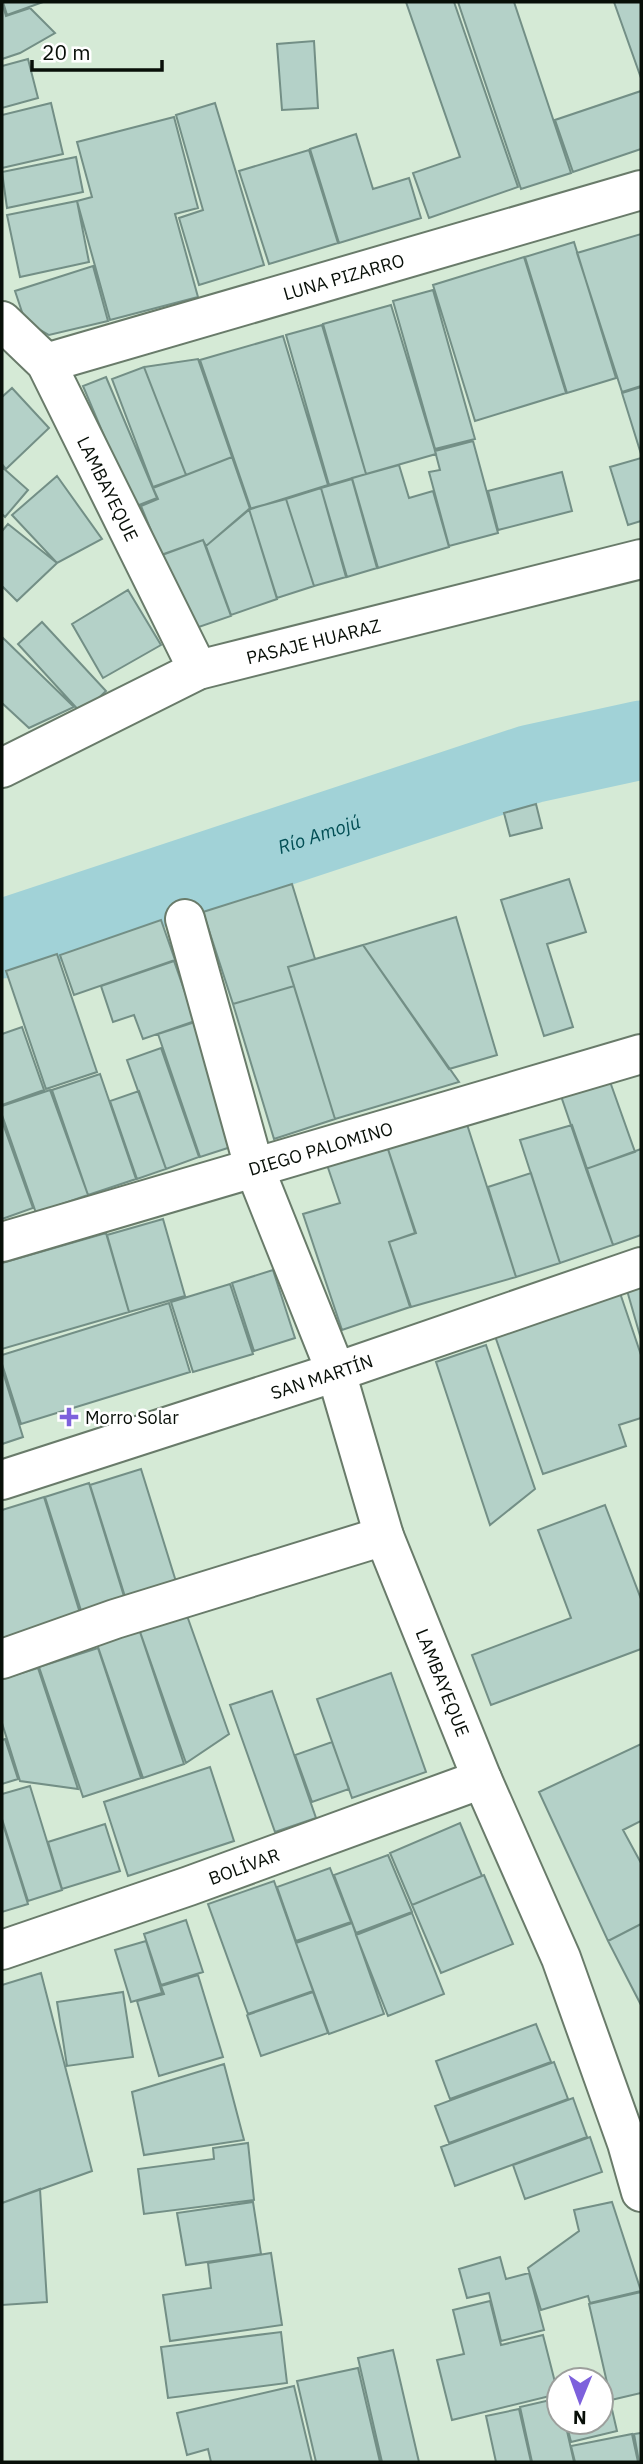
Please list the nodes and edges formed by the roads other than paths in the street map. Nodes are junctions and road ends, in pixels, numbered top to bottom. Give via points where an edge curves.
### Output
1 (641, 190) edge
2 (2, 321) edge
3 (46, 363) junction
4 (641, 559) edge
5 (198, 670) junction
6 (2, 768) edge
7 (185, 919) dead end
8 (641, 1054) edge
9 (254, 1167) junction
10 (2, 1242) edge
11 (641, 1267) edge
12 (336, 1371) junction
13 (2, 1480) edge
14 (384, 1536) junction
15 (2, 1659) edge
16 (482, 1779) junction
17 (2, 1950) edge
18 (641, 2192) edge

1 - 3 street, LUNA PIZARRO
2 - 3 street, LAMBAYEQUE
3 - 5 street, LAMBAYEQUE
4 - 5 street, PASAJE HUARAZ
5 - 6 street, PASAJE HUARAZ
7 - 9 street, LAMBAYEQUE
8 - 9 street, DIEGO PALOMINO
9 - 10 street, DIEGO PALOMINO
9 - 12 street, LAMBAYEQUE
11 - 12 street, SAN MARTÍN
12 - 13 street, SAN MARTÍN
12 - 14 street, LAMBAYEQUE
14 - 15 street
14 - 16 street, LAMBAYEQUE
16 - 17 street, BOLÍVAR
16 - 18 street, LAMBAYEQUE via 561,1958

